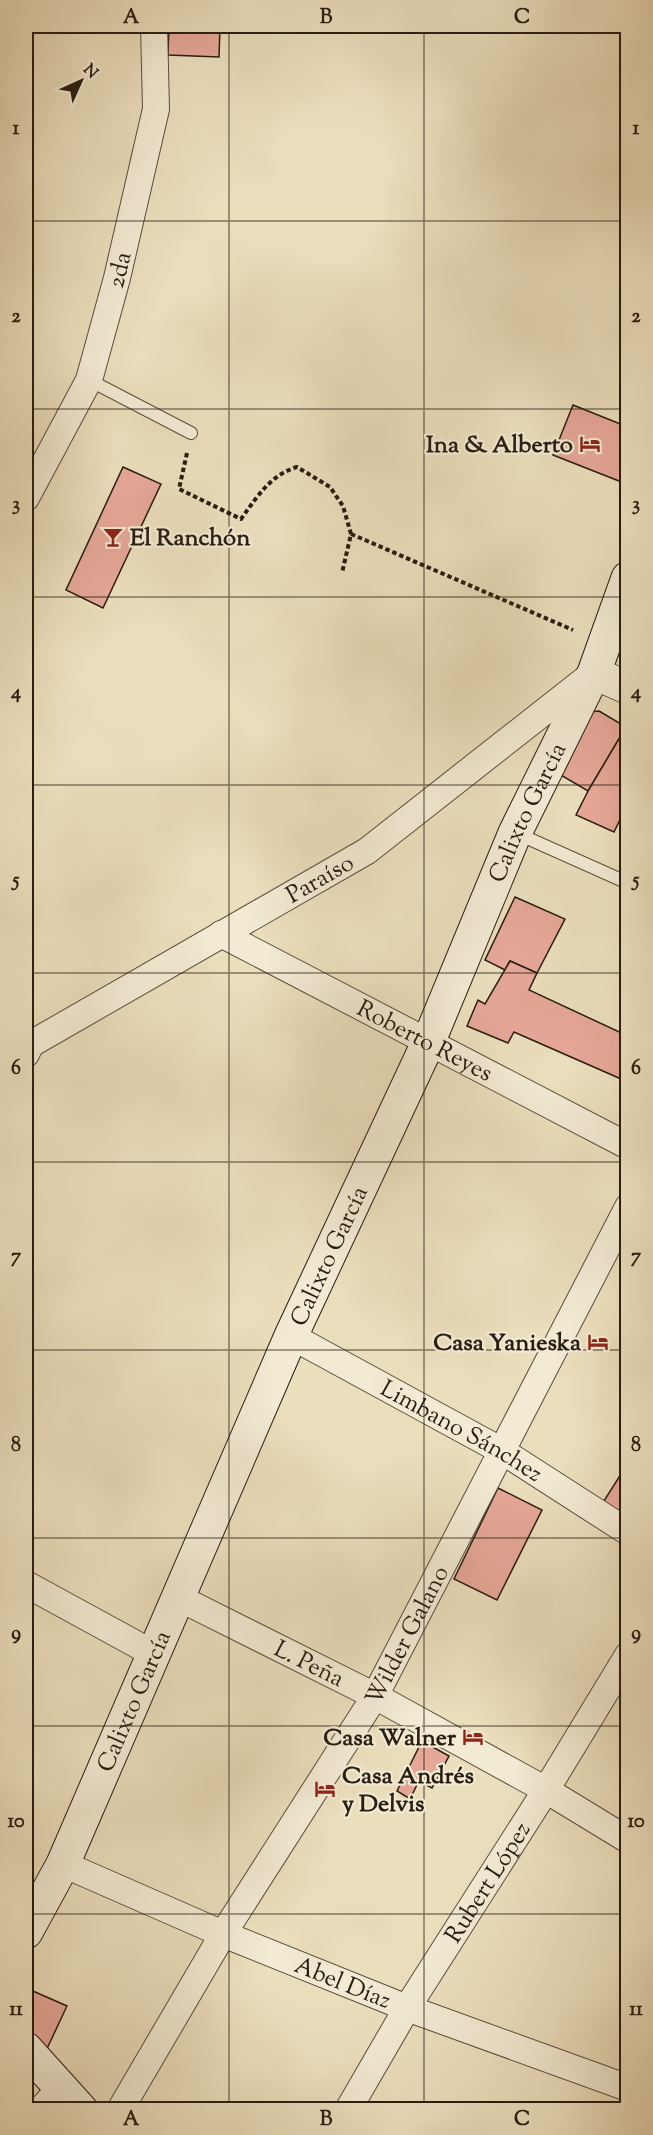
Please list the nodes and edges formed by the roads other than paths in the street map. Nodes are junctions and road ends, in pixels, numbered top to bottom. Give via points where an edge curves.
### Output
1 (154, 26) edge
2 (89, 380) junction
3 (191, 433) road end
4 (26, 498) edge
5 (627, 578) edge
6 (599, 659) junction
7 (627, 688) edge
8 (515, 833) junction
9 (627, 883) edge
10 (221, 934) junction
11 (428, 1043) junction
12 (26, 1054) edge
13 (627, 1146) edge
14 (627, 1207) edge
15 (291, 1336) junction
16 (502, 1451) junction
17 (627, 1532) edge
18 (26, 1584) edge
19 (177, 1597) junction
20 (154, 1654) junction
21 (627, 1655) edge
22 (375, 1696) junction
23 (546, 1790) junction
24 (627, 1840) edge
25 (63, 1864) junction
26 (26, 1932) edge
27 (223, 1934) junction
28 (407, 2008) junction
29 (26, 2049) edge
30 (627, 2088) edge
31 (61, 2102) edge
32 (120, 2109) edge
33 (348, 2109) edge

1 - 2 street, 2da via 156,110
2 - 3 lane
2 - 4 street, 2da
5 - 6 main road, Calixto García
6 - 7 street
6 - 8 main road, Calixto García
6 - 10 street, Paraíso via 367,851
8 - 9 lane
8 - 11 main road, Calixto García
10 - 11 street, Roberto Reyes
10 - 12 street, Paraíso via 31,1044
11 - 13 street, Roberto Reyes
11 - 15 main road, Calixto García
14 - 16 street, Wilder Galano
15 - 16 street, Limbano Sánchez
15 - 19 main road, Calixto García
16 - 17 street, Limbano Sánchez
16 - 22 street, Wilder Galano
18 - 20 street
19 - 20 main road, Calixto García
19 - 22 street, L. Peña
20 - 25 main road, Calixto García
21 - 23 street, Rubert López
22 - 23 street, L. Peña
22 - 27 street, Wilder Galano
23 - 24 street, L. Peña
23 - 28 street, Rubert López
25 - 26 main road, Calixto García
25 - 27 street, Abel Díaz
27 - 28 street, Abel Díaz
27 - 32 street, Wilder Galano
28 - 30 street, Abel Díaz
28 - 33 street, Rubert López
29 - 31 main road

